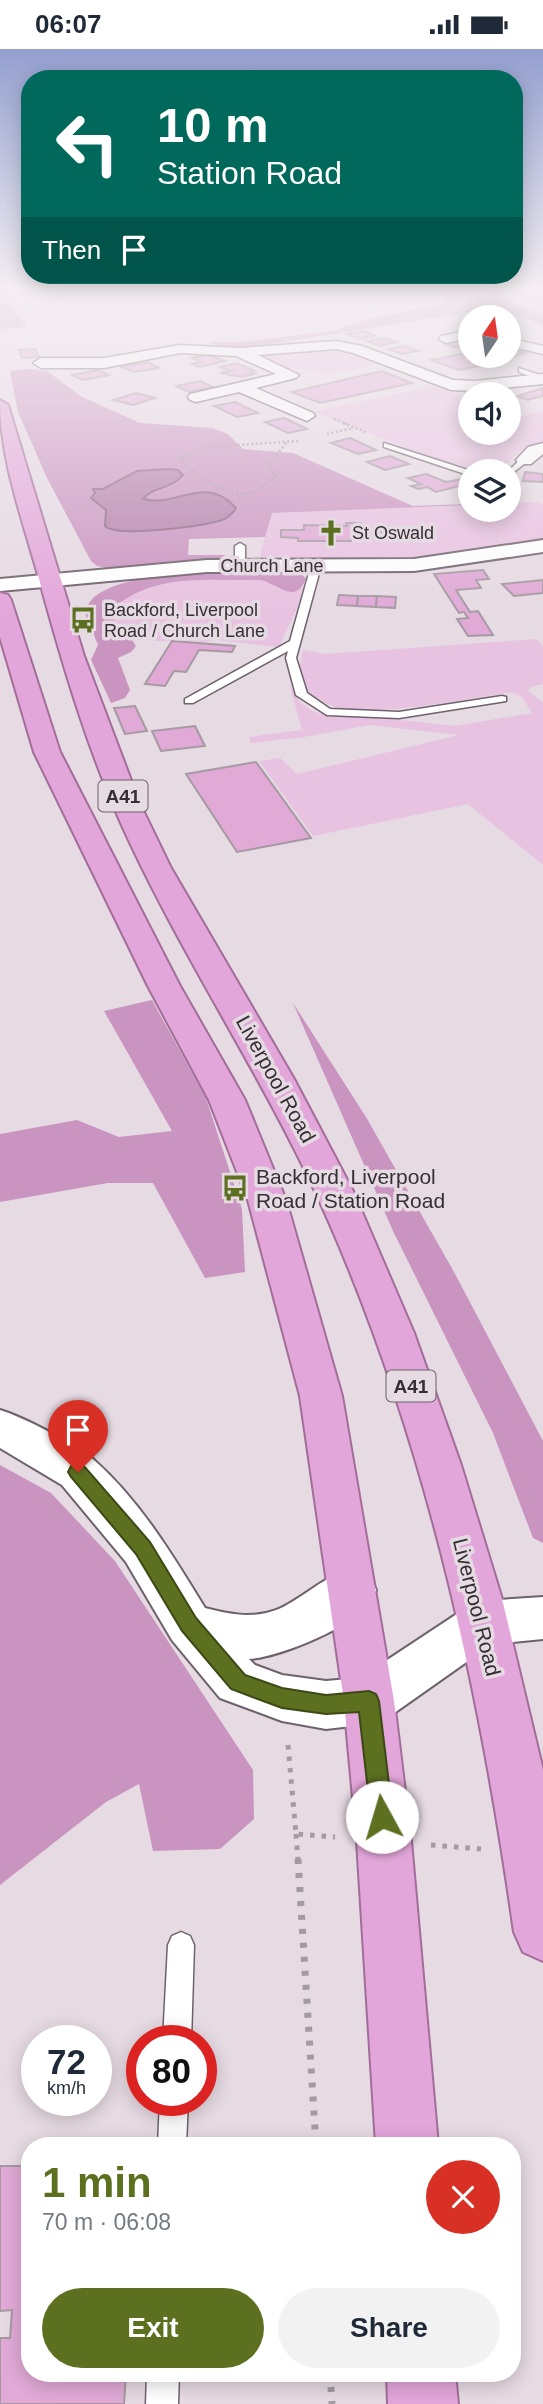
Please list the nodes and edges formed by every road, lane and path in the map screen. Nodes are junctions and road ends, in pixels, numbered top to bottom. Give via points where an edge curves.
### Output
1 (262, 397) edge
2 (0, 405) edge
3 (307, 416) dead end
4 (354, 428) dead end
5 (327, 434) dead end
6 (299, 440) dead end
7 (286, 443) junction
8 (387, 446) dead end
9 (543, 448) edge
10 (534, 462) edge
11 (458, 470) edge
12 (543, 546) edge
13 (316, 566) junction
14 (49, 581) junction
15 (0, 585) edge
16 (0, 600) edge
17 (294, 643) junction
18 (502, 699) dead end
19 (189, 701) dead end
20 (0, 1427) edge
21 (352, 1590) junction
22 (543, 1618) edge
23 (483, 1623) junction
24 (189, 1625) junction
25 (369, 1701) junction
26 (533, 1785) edge
27 (296, 1834) dead end
28 (543, 1932) edge
29 (181, 1945) dead end
30 (178, 2025) edge
31 (173, 2116) edge
32 (172, 2137) edge
33 (315, 2137) edge
34 (406, 2137) edge
35 (163, 2382) edge
36 (331, 2382) edge
37 (422, 2382) edge
38 (162, 2404) edge
39 (332, 2404) edge
40 (423, 2404) edge

1 - 3 street
2 - 14 highway, Liverpool Road / A41
4 - 5 path
6 - 7 path
7 - 7 path via 215,447 179,458 187,470 208,482 246,493 276,475 268,466
8 - 11 lane
9 - 10 street via 534,451
12 - 13 street, Church Lane via 414,565
13 - 14 street, Church Lane via 240,556
13 - 17 lane
14 - 15 street, Church Lane
14 - 23 highway, Liverpool Road / A41 via 126,804 163,881 319,1156 369,1269 427,1430
16 - 21 highway, A41 via 47,752 164,986 227,1100 267,1200 321,1396
17 - 18 lane via 290,658 302,695 327,712 400,715
17 - 19 lane
20 - 24 street via 78,1472 143,1548
21 - 24 street via 307,1621 265,1636 240,1638
21 - 25 highway, A41
22 - 23 street
23 - 25 street
23 - 26 highway, Liverpool Road / A41
24 - 25 street via 238,1682 282,1698 315,1703
25 - 34 highway, A41
26 - 28 highway, Liverpool Road / A41
27 - 33 path
29 - 30 lane
31 - 32 lane
35 - 38 lane
36 - 39 path
37 - 40 highway

